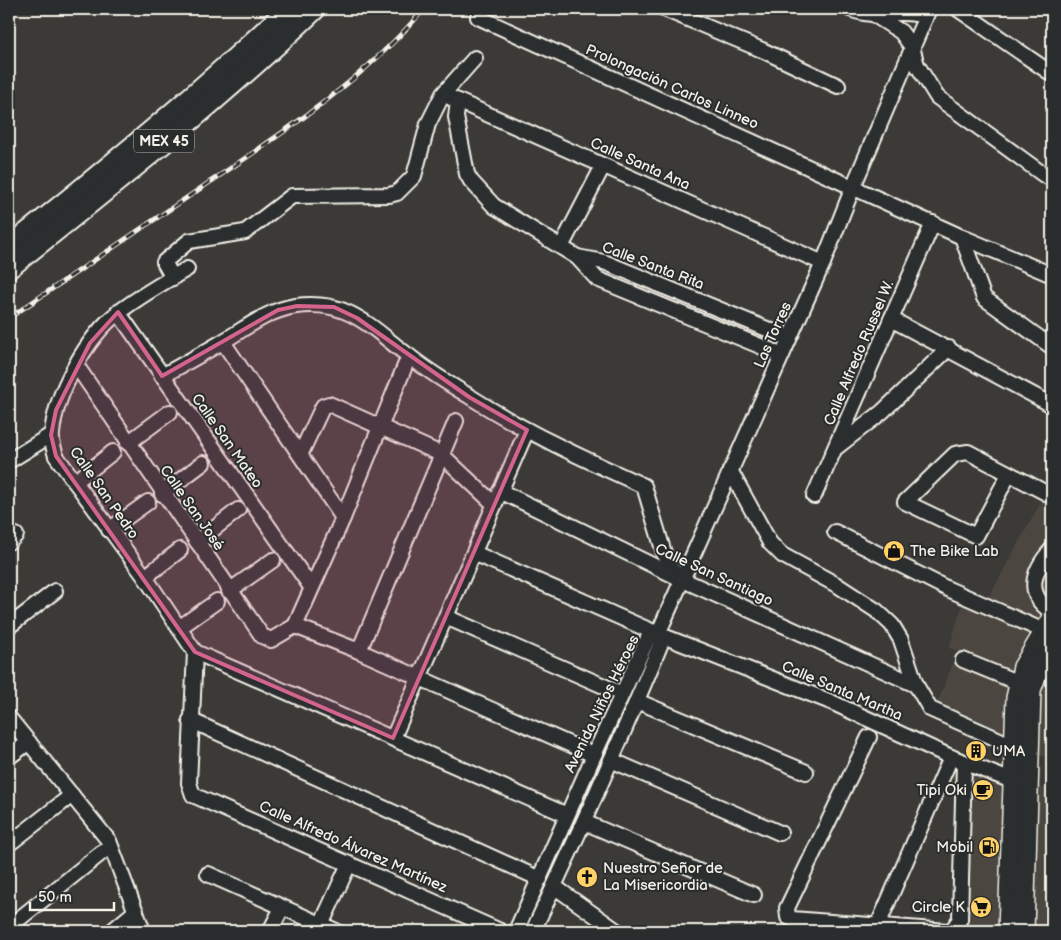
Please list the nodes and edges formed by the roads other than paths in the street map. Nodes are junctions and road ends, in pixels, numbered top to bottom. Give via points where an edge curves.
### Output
1 (289, 9) edge
2 (314, 9) edge
3 (664, 9) edge
4 (850, 9) edge
5 (929, 9) edge
6 (958, 9) edge
7 (876, 16) junction
8 (917, 16) edge
9 (478, 17) dead end
10 (912, 47) junction
11 (475, 58) dead end
12 (1052, 74) edge
13 (838, 86) dead end
14 (443, 94) junction
15 (458, 101) junction
16 (603, 166) junction
17 (1052, 179) edge
18 (853, 186) junction
19 (933, 223) junction
20 (962, 237) junction
21 (562, 247) junction
22 (9, 248) edge
23 (577, 257) junction
24 (824, 263) junction
25 (9, 267) edge
26 (187, 269) dead end
27 (1052, 275) edge
28 (173, 278) junction
29 (118, 312) junction
30 (891, 319) junction
31 (789, 338) junction
32 (223, 342) junction
33 (949, 348) junction
34 (1052, 348) edge
35 (782, 355) junction
36 (409, 356) junction
37 (76, 366) junction
38 (162, 376) junction
39 (1052, 405) edge
40 (170, 412) dead end
41 (456, 421) dead end
42 (381, 427) junction
43 (527, 430) junction
44 (51, 435) junction
45 (128, 443) junction
46 (836, 447) junction
47 (113, 452) dead end
48 (301, 453) junction
49 (441, 454) junction
50 (9, 461) edge
51 (203, 463) dead end
52 (730, 470) junction
53 (1009, 474) junction
54 (75, 482) junction
55 (500, 491) junction
56 (162, 494) junction
57 (814, 496) dead end
58 (1052, 496) edge
59 (148, 502) dead end
60 (494, 504) junction
61 (238, 510) dead end
62 (343, 518) junction
63 (109, 530) junction
64 (835, 532) dead end
65 (197, 542) junction
66 (1052, 548) edge
67 (180, 550) dead end
68 (474, 553) junction
69 (273, 560) dead end
70 (145, 577) junction
71 (681, 579) junction
72 (311, 587) junction
73 (55, 591) dead end
74 (229, 591) junction
75 (217, 601) dead end
76 (1052, 612) edge
77 (446, 617) junction
78 (9, 620) edge
79 (295, 626) junction
80 (179, 628) junction
81 (1049, 631) edge
82 (658, 634) junction
83 (359, 651) junction
84 (195, 652) junction
85 (963, 660) dead end
86 (420, 678) junction
87 (1019, 683) junction
88 (916, 685) junction
89 (622, 694) junction
90 (637, 701) junction
91 (9, 718) edge
92 (190, 720) junction
93 (869, 737) dead end
94 (393, 738) junction
95 (29, 742) junction
96 (1013, 746) junction
97 (594, 755) junction
98 (9, 757) edge
99 (951, 757) junction
100 (611, 760) junction
101 (964, 762) junction
102 (806, 772) dead end
103 (1019, 781) junction
104 (582, 782) junction
105 (598, 790) junction
106 (72, 795) junction
107 (567, 815) junction
108 (584, 822) junction
109 (780, 834) dead end
110 (9, 844) edge
111 (554, 844) junction
112 (110, 846) junction
113 (571, 852) junction
114 (1018, 859) junction
115 (349, 864) junction
116 (208, 874) dead end
117 (540, 879) junction
118 (555, 887) junction
119 (754, 895) dead end
120 (282, 908) junction
121 (136, 912) junction
122 (321, 925) junction
123 (878, 925) junction
124 (9, 927) edge
125 (536, 930) edge
126 (112, 931) edge
127 (143, 931) edge
128 (270, 931) edge
129 (336, 931) edge
130 (500, 931) edge
131 (516, 931) edge
132 (617, 931) edge
133 (1008, 931) edge
134 (1024, 931) edge

1 - 22 main road, MEX 45 via 234,61
2 - 25 main road, MEX 45 via 100,195
3 - 13 street
4 - 7 street
5 - 8 street, Las Torres
6 - 12 street
7 - 8 street via 906,12
7 - 10 street via 901,32
8 - 10 street, Las Torres
9 - 18 street, Prolongación Carlos Linneo
10 - 17 street via 917,65 937,97
10 - 18 street, Las Torres
11 - 14 street
14 - 15 street, Calle Santa Ana
14 - 28 street via 428,124 414,176 397,193 292,196 245,232 184,244 164,262
15 - 16 street, Calle Santa Ana
15 - 21 street via 456,117 471,181 494,206
16 - 21 street
16 - 24 street, Calle Santa Ana
18 - 19 street, Prolongación Carlos Linneo
18 - 24 street, Las Torres
19 - 20 street, Prolongación Carlos Linneo
19 - 30 street, Calle Alfredo Russel W.
20 - 27 street, Prolongación Carlos Linneo
20 - 34 street via 984,298
21 - 23 street
23 - 31 street, Calle Santa Rita via 604,262
23 - 35 street, Calle Santa Rita via 597,279
24 - 31 street, Las Torres
26 - 28 street, Calle San Pedro
28 - 29 street, Calle San Pedro
29 - 37 street, Calle San Pedro via 90,343
29 - 38 street, Calle San Mateo
30 - 33 street
30 - 46 street, Calle Alfredo Russel W.
31 - 35 street, Las Torres
32 - 36 street via 278,310 297,306 334,307 351,314
32 - 38 street
32 - 48 street
33 - 39 street
33 - 46 street via 882,412
35 - 52 street, Las Torres
36 - 42 street
36 - 43 street via 469,397
37 - 44 street, Calle San Pedro via 56,410
37 - 45 street, Calle San José
38 - 72 street, Calle San Mateo
40 - 45 street
41 - 49 street
42 - 48 street via 329,404 323,406
42 - 49 street
42 - 62 street
43 - 55 street
43 - 71 street via 644,486 667,562
44 - 50 street
44 - 54 street, Calle San Pedro via 56,456
45 - 56 street, Calle San José
46 - 57 street, Calle Alfredo Russel W.
47 - 54 street
48 - 62 street
49 - 60 street
49 - 83 street
51 - 56 street
52 - 71 street, Las Torres
52 - 88 street via 770,543 782,555 845,590 892,625
53 - 53 street via 963,451 955,454 905,502 976,536
53 - 58 street
54 - 63 street, Calle San Pedro
55 - 60 street
55 - 71 street, Calle San Santiago
56 - 65 street, Calle San José
59 - 63 street
60 - 68 street
61 - 65 street
62 - 72 street
63 - 70 street, Calle San Pedro
64 - 81 street via 948,589
65 - 74 street, Calle San José
66 - 76 street via 1036,572 1034,589 1040,605
67 - 70 street
68 - 77 street
68 - 82 street, Calle Santa Martha
69 - 74 street
70 - 80 street, Calle San Pedro
71 - 82 street, Las Torres
71 - 88 street, Calle San Santiago
72 - 79 street
73 - 78 street via 12,624
74 - 79 street, Calle San José via 262,636 271,640
75 - 80 street
77 - 86 street
77 - 89 street
79 - 83 street
80 - 84 street, Calle San Pedro
81 - 87 main road via 1023,667
81 - 103 main road via 1031,690
82 - 89 street, Avenida Niños Héroes via 648,638
82 - 90 street, Avenida Niños Héroes via 661,643
82 - 99 street, Calle Santa Martha via 831,702
83 - 86 street
84 - 92 street
84 - 94 street
85 - 87 street
86 - 94 street
86 - 97 street
87 - 96 main road
88 - 96 street via 930,709
89 - 97 street, Avenida Niños Héroes
90 - 100 street, Avenida Niños Héroes
90 - 102 street
91 - 95 street
92 - 115 street, Calle Alfredo Álvarez Martínez via 189,783 193,795
92 - 117 street
93 - 123 street via 787,908 792,919
94 - 107 street
95 - 98 street
95 - 106 street
96 - 103 main road
97 - 104 street, Avenida Niños Héroes
99 - 101 street, Calle Santa Martha
99 - 123 street
100 - 105 street, Avenida Niños Héroes
100 - 109 street
101 - 103 street, Calle Santa Martha
101 - 123 street via 960,919 953,929 947,931
103 - 114 main road
104 - 105 street
104 - 107 street, Avenida Niños Héroes
105 - 108 street, Avenida Niños Héroes
106 - 110 street
106 - 112 street
107 - 111 street, Avenida Niños Héroes
108 - 113 street, Avenida Niños Héroes
108 - 119 street
111 - 113 street
111 - 117 street, Avenida Niños Héroes
112 - 121 street
112 - 124 street
113 - 118 street, Avenida Niños Héroes
114 - 133 main road
114 - 134 main road
115 - 122 street
115 - 130 street, Calle Alfredo Álvarez Martínez
116 - 120 street
117 - 131 street, Avenida Niños Héroes
118 - 125 street, Avenida Niños Héroes
118 - 132 street
120 - 122 street
120 - 128 street
121 - 126 street
121 - 127 street
122 - 129 street

